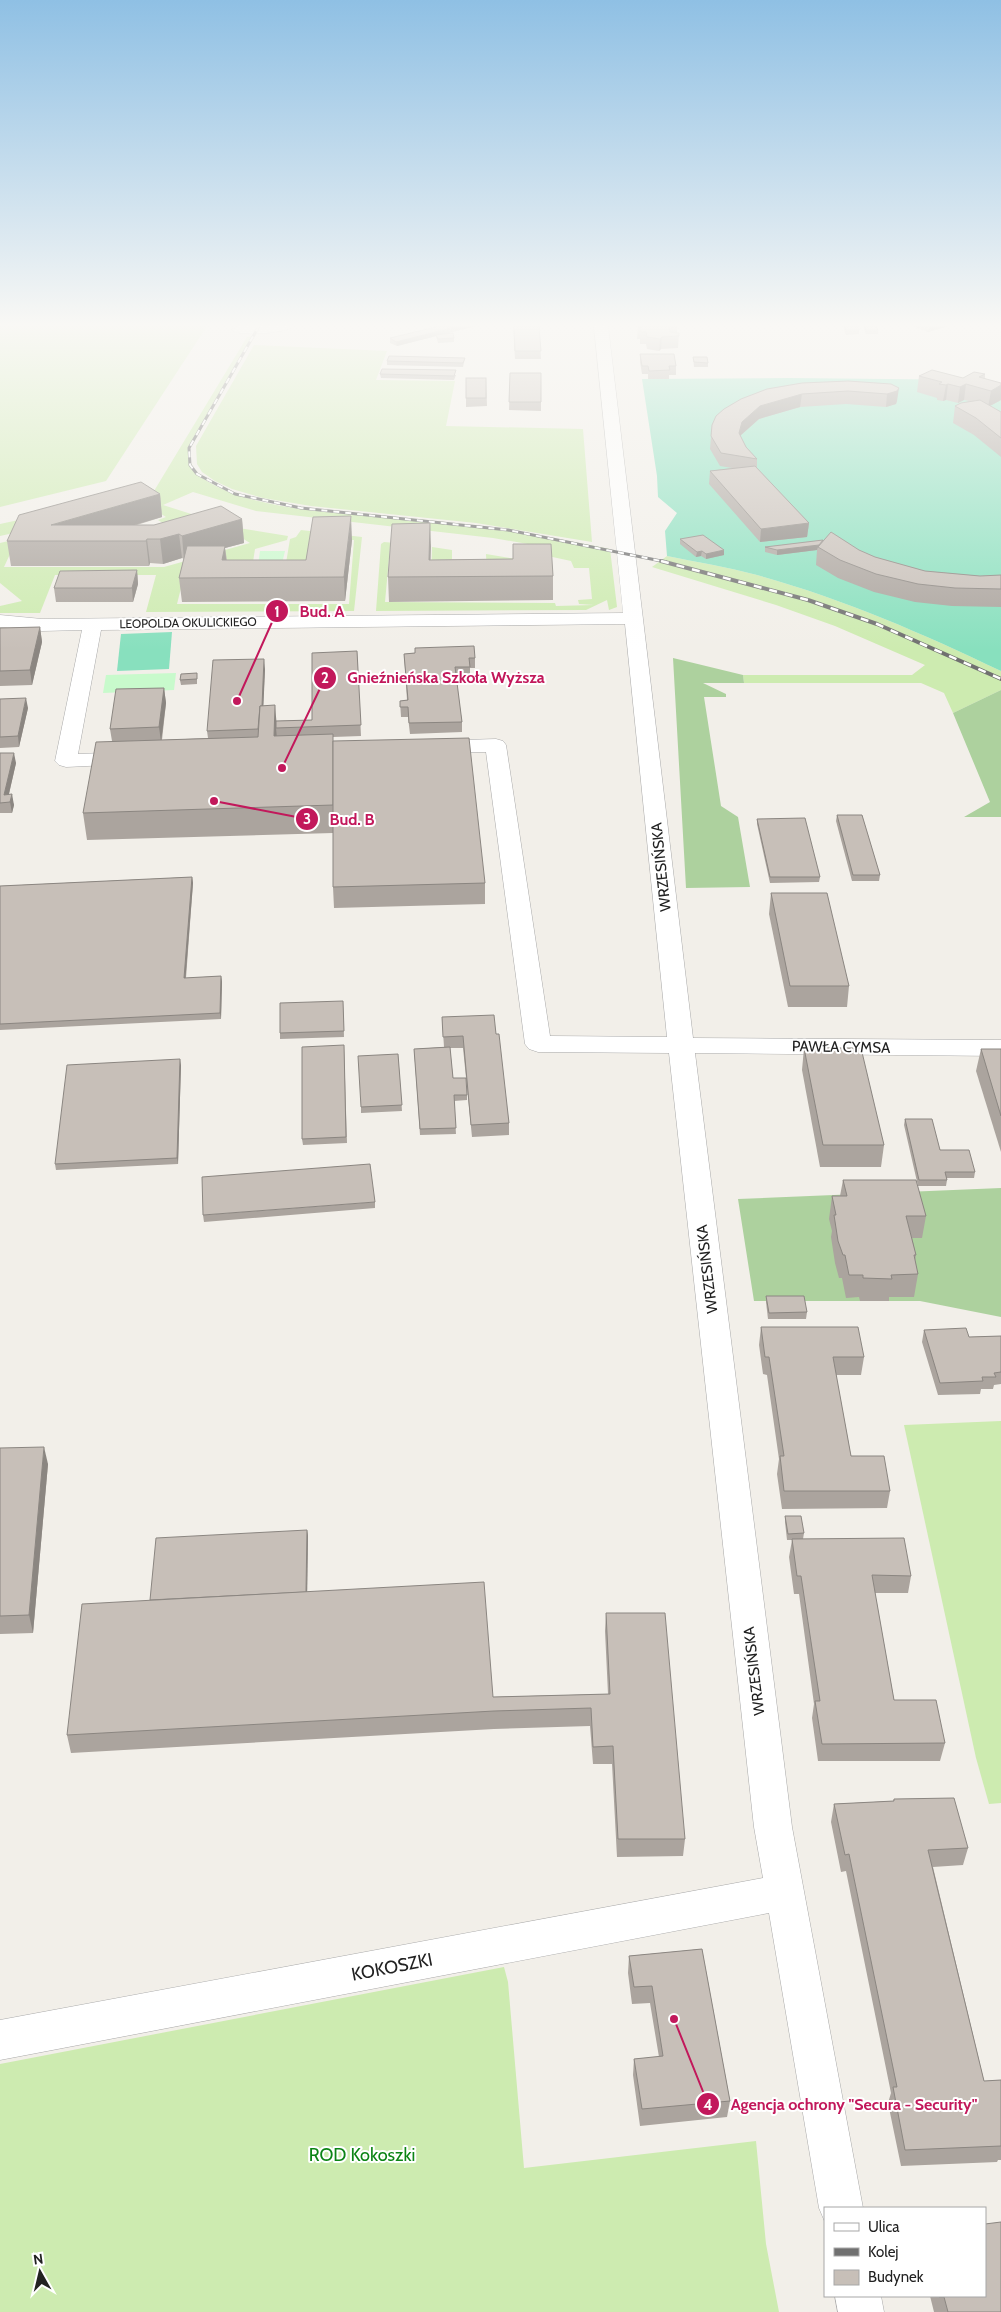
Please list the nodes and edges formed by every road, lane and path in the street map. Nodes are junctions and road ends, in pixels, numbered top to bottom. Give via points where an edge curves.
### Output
1 (613, 434) edge
2 (633, 619) junction
3 (0, 621) edge
4 (93, 624) junction
5 (413, 748) edge
6 (152, 757) edge
7 (681, 1046) junction
8 (1001, 1048) edge
9 (783, 1892) junction
10 (0, 2040) edge
11 (841, 2207) edge
12 (858, 2297) edge
13 (862, 2312) edge

1 - 2 street, WRZESIŃSKA
2 - 4 street, LEOPOLDA OKULICKIEGO
2 - 7 street, WRZESIŃSKA
3 - 4 street, LEOPOLDA OKULICKIEGO via 42,625
4 - 6 street via 66,761
5 - 7 street, PAWŁA CYMSA via 496,745 538,1044
7 - 8 street, PAWŁA CYMSA
7 - 9 street, WRZESIŃSKA
9 - 10 street, KOKOSZKI
9 - 11 street, WRZESIŃSKA
12 - 13 street

